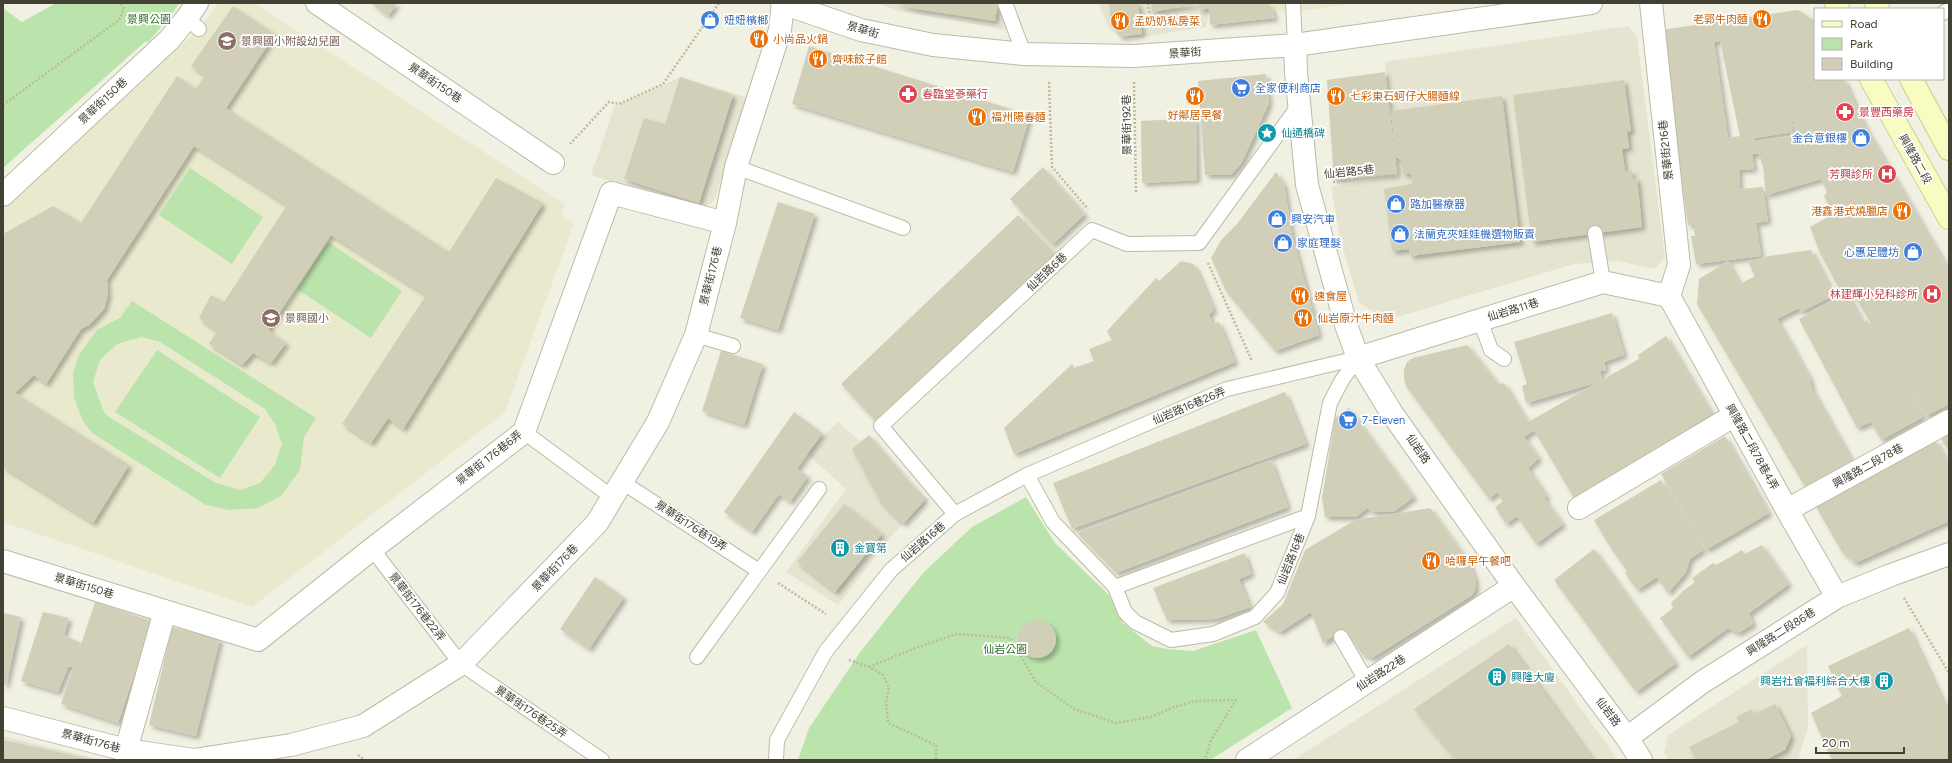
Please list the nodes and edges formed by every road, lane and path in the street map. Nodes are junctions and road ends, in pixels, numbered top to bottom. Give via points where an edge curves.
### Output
1 (121, 3) edge
2 (317, 3) edge
3 (719, 3) edge
4 (783, 3) edge
5 (1005, 3) edge
6 (1293, 3) edge
7 (1591, 3) edge
8 (1651, 3) edge
9 (194, 16) edge
10 (1295, 45) junction
11 (1024, 54) junction
12 (1050, 55) junction
13 (1134, 56) junction
14 (1872, 80) edge
15 (1912, 80) edge
16 (3, 105) edge
17 (1299, 105) junction
18 (1949, 149) edge
19 (553, 163) joint
20 (736, 167) junction
21 (1394, 176) dead end
22 (1307, 185) junction
23 (1136, 194) dead end
24 (3, 195) edge
25 (1949, 218) edge
26 (725, 223) junction
27 (903, 228) dead end
28 (1092, 230) junction
29 (1596, 233) dead end
30 (1199, 243) junction
31 (1603, 282) junction
32 (1669, 296) junction
33 (1480, 320) junction
34 (696, 335) junction
35 (733, 346) dead end
36 (1358, 358) junction
37 (1504, 359) dead end
38 (1260, 380) junction
39 (1735, 415) junction
40 (1949, 421) edge
41 (524, 432) junction
42 (1027, 476) junction
43 (819, 489) dead end
44 (617, 490) junction
45 (1579, 508) dead end
46 (1787, 510) junction
47 (955, 514) junction
48 (1308, 516) junction
49 (372, 550) junction
50 (1949, 554) edge
51 (3, 561) edge
52 (759, 571) junction
53 (1891, 575) junction
54 (1514, 586) junction
55 (1115, 587) junction
56 (1837, 597) junction
57 (165, 611) junction
58 (846, 627) junction
59 (1341, 637) dead end
60 (826, 651) junction
61 (697, 657) dead end
62 (462, 664) junction
63 (869, 667) junction
64 (1949, 673) edge
65 (1367, 682) junction
66 (3, 718) edge
67 (1627, 738) junction
68 (126, 750) junction
69 (194, 760) edge
70 (602, 760) edge
71 (776, 760) edge
72 (936, 760) edge
73 (1205, 760) edge
74 (1248, 760) edge
75 (1641, 760) edge

1 - 16 path via 124,9 119,20
2 - 19 street, 景華街150巷
3 - 19 path via 663,84 619,104 609,102
4 - 11 street, 景華街 via 884,36 933,45
4 - 20 street, 景華街176巷 via 780,30
5 - 11 lane
6 - 10 lane
7 - 10 street, 景華街
8 - 32 street, 景華街216巷 via 1679,265
9 - 24 street, 景華街150巷
10 - 13 street, 景華街
10 - 17 street, 仙岩路
11 - 12 street, 景華街
12 - 13 street, 景華街
12 - 28 path via 1052,167 1090,212
13 - 23 path, 景華街192巷
14 - 25 main road, 興隆路二段
15 - 18 main road
17 - 22 street, 仙岩路
17 - 30 lane
20 - 26 street, 景華街176巷
20 - 27 lane
21 - 22 path, 仙岩路5巷
22 - 36 street, 仙岩路 via 1346,325
26 - 34 street, 景華街176巷
26 - 41 street, 景華街 176巷6弄 via 611,193
28 - 30 lane via 1127,244
28 - 47 lane, 仙岩路6巷 via 881,426
29 - 31 lane
30 - 38 path
31 - 32 street, 仙岩路11巷
31 - 33 street, 仙岩路11巷
32 - 39 street, 興隆路二段78巷4弄
33 - 36 street, 仙岩路11巷
33 - 37 lane via 1491,350
34 - 35 lane
34 - 44 street, 景華街176巷 via 658,422
36 - 38 lane, 仙岩路16巷26弄
36 - 48 lane, 仙岩路16巷 via 1330,403
36 - 54 street, 仙岩路 via 1392,412
38 - 42 lane, 仙岩路16巷26弄 via 1227,389
39 - 45 street
39 - 46 street, 興隆路二段78巷4弄
40 - 46 street, 興隆路二段78巷
41 - 44 lane, 景華街176巷19弄
41 - 49 street, 景華街 176巷6弄
42 - 47 lane, 仙岩路16巷
42 - 55 lane, 仙岩路16巷 via 1053,522
43 - 52 lane
44 - 52 lane, 景華街176巷19弄
44 - 62 street, 景華街176巷 via 598,523
46 - 56 street, 興隆路二段78巷4弄
47 - 58 lane, 仙岩路16巷 via 891,570
48 - 55 lane, 仙岩路16巷
48 - 55 lane, 仙岩路16巷 via 1277,593 1255,616 1213,634 1171,640 1135,622 1125,612
49 - 57 street, 景華街 176巷6弄 via 258,640
49 - 62 lane, 景華街176巷22弄
50 - 53 street, 興隆路二段86巷
51 - 57 street, 景華街150巷
52 - 58 path
52 - 61 lane
53 - 56 street, 興隆路二段86巷
53 - 64 path
54 - 65 street, 仙岩路22巷
54 - 67 street, 仙岩路
56 - 67 street, 興隆路二段86巷 via 1701,682
57 - 68 street
58 - 60 lane, 仙岩路16巷
59 - 65 lane
60 - 63 path
60 - 71 lane, 仙岩路16巷 via 776,740
62 - 69 street, 景華街176巷 via 363,726 291,745
62 - 70 lane, 景華街176巷25弄
63 - 72 path via 883,675 889,688 886,702 888,723 936,745
63 - 73 path via 957,634 1010,638 1036,682 1074,709 1116,723 1151,717 1195,701 1236,700 1211,740
65 - 74 street, 仙岩路22巷
66 - 68 street, 景華街176巷
67 - 75 street, 仙岩路
68 - 69 street, 景華街176巷

